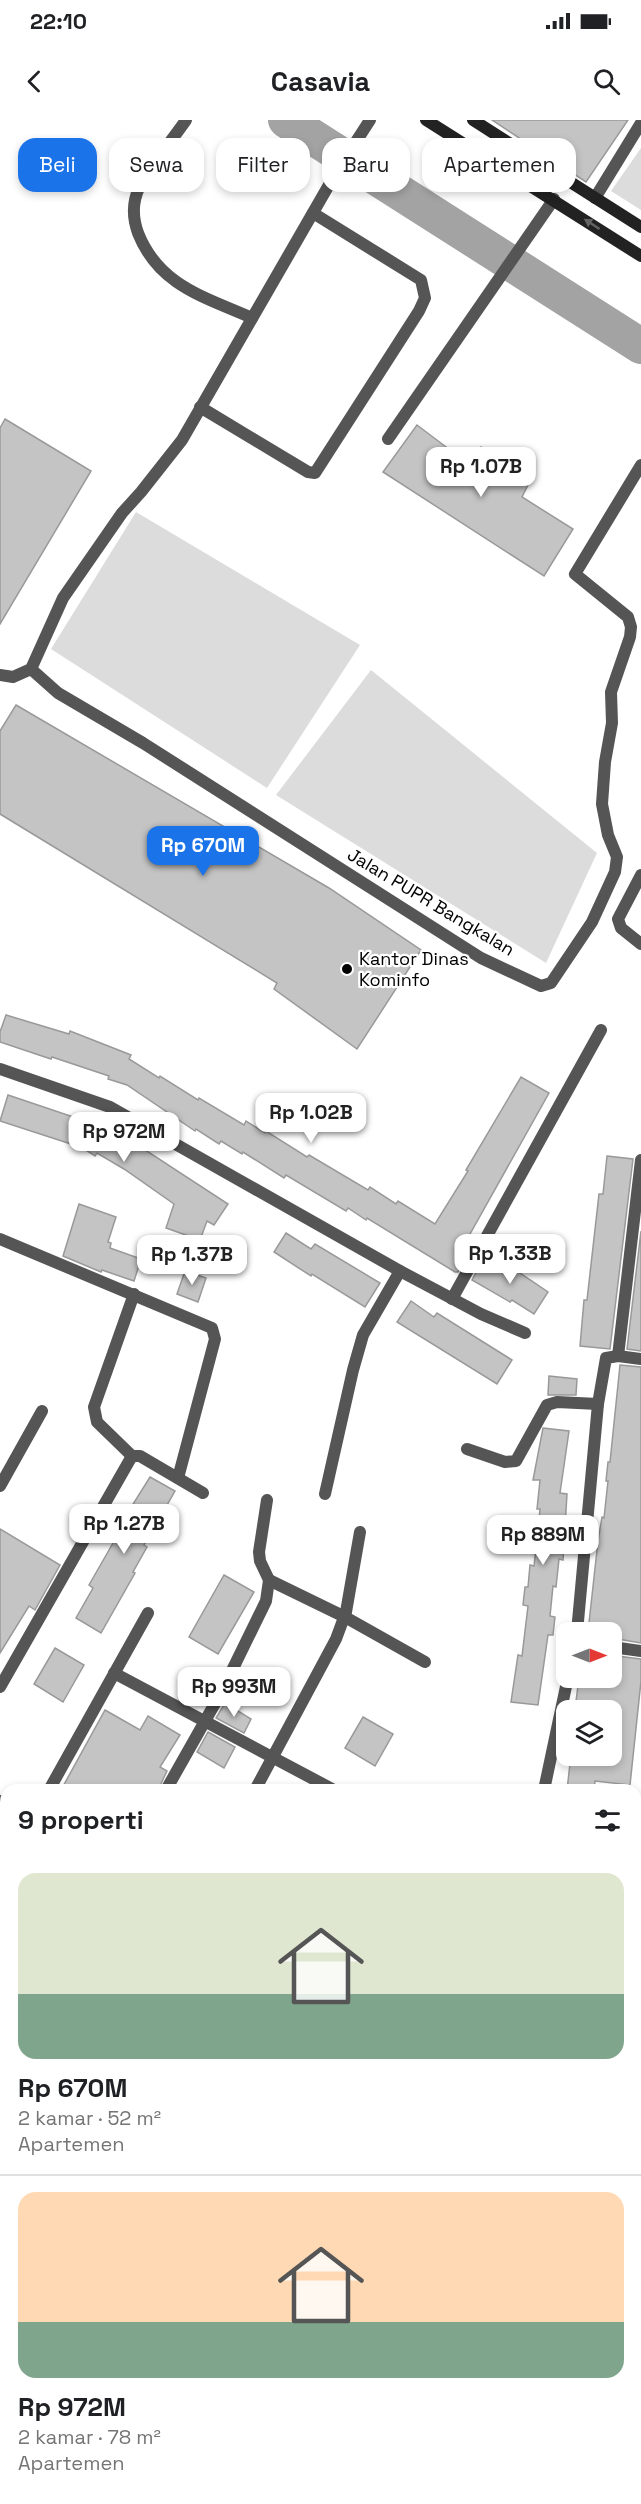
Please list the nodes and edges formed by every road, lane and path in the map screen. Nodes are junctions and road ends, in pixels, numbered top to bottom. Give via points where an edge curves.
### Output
1 (186, 120) edge
2 (370, 120) edge
3 (426, 120) edge
4 (472, 120) edge
5 (641, 123) edge
6 (595, 198) junction
7 (554, 200) junction
8 (313, 213) junction
9 (641, 227) edge
10 (641, 256) edge
11 (252, 318) junction
12 (200, 407) junction
13 (388, 439) dead end
14 (641, 465) edge
15 (31, 669) junction
16 (0, 675) edge
17 (641, 875) edge
18 (641, 944) edge
19 (601, 1030) dead end
20 (0, 1070) edge
21 (641, 1160) edge
22 (0, 1239) edge
23 (400, 1271) junction
24 (134, 1294) junction
25 (452, 1299) junction
26 (525, 1333) dead end
27 (618, 1356) junction
28 (641, 1359) edge
29 (598, 1404) junction
30 (42, 1411) dead end
31 (467, 1449) dead end
32 (132, 1456) junction
33 (178, 1478) junction
34 (0, 1486) edge
35 (203, 1493) dead end
36 (325, 1494) dead end
37 (267, 1500) dead end
38 (360, 1532) dead end
39 (269, 1580) junction
40 (148, 1613) dead end
41 (345, 1617) junction
42 (578, 1622) edge
43 (622, 1648) edge
44 (641, 1651) edge
45 (425, 1662) dead end
46 (114, 1674) junction
47 (0, 1687) edge
48 (566, 1688) edge
49 (204, 1722) junction
50 (272, 1758) junction
51 (51, 1784) edge
52 (169, 1784) edge
53 (258, 1784) edge
54 (322, 1784) edge
55 (545, 1784) edge

1 - 11 street via 139,188 134,205 136,229 148,257 168,277
2 - 8 street
3 - 7 main road
4 - 6 main road
5 - 6 street
6 - 9 main road
10 -> 7 main road
7 - 13 street
8 - 11 street
8 - 12 street via 415,274 425,292 419,311 315,473
11 - 12 street
12 - 15 street via 182,440 122,513 63,598
14 - 15 street, Jalan PUPR Bangkalan via 575,574 628,617 631,627 611,692 612,723 602,804 617,864 592,922 551,983 541,986 481,958 58,693
15 - 16 street via 13,677
17 - 18 street via 618,919 621,928
19 - 25 street
20 - 23 street via 110,1107
21 - 27 street
22 - 24 street
23 - 25 street
23 - 36 street via 363,1335
24 - 32 street via 94,1407 97,1422
24 - 33 street via 209,1326 215,1335
25 - 26 street
27 - 28 street
27 - 29 street via 606,1358
29 - 31 street via 547,1405 516,1461 505,1462
29 - 42 street
30 - 34 street
32 - 33 street via 140,1456
32 - 47 street
33 - 35 street
37 - 39 street via 259,1552
38 - 41 street
39 - 41 street
39 - 49 street via 258,1621
40 - 46 street
41 - 45 street
41 - 50 street
43 - 44 street
46 - 49 street
46 - 51 street
48 - 55 street
49 - 50 street
49 - 52 street
50 - 53 street
50 - 54 street

